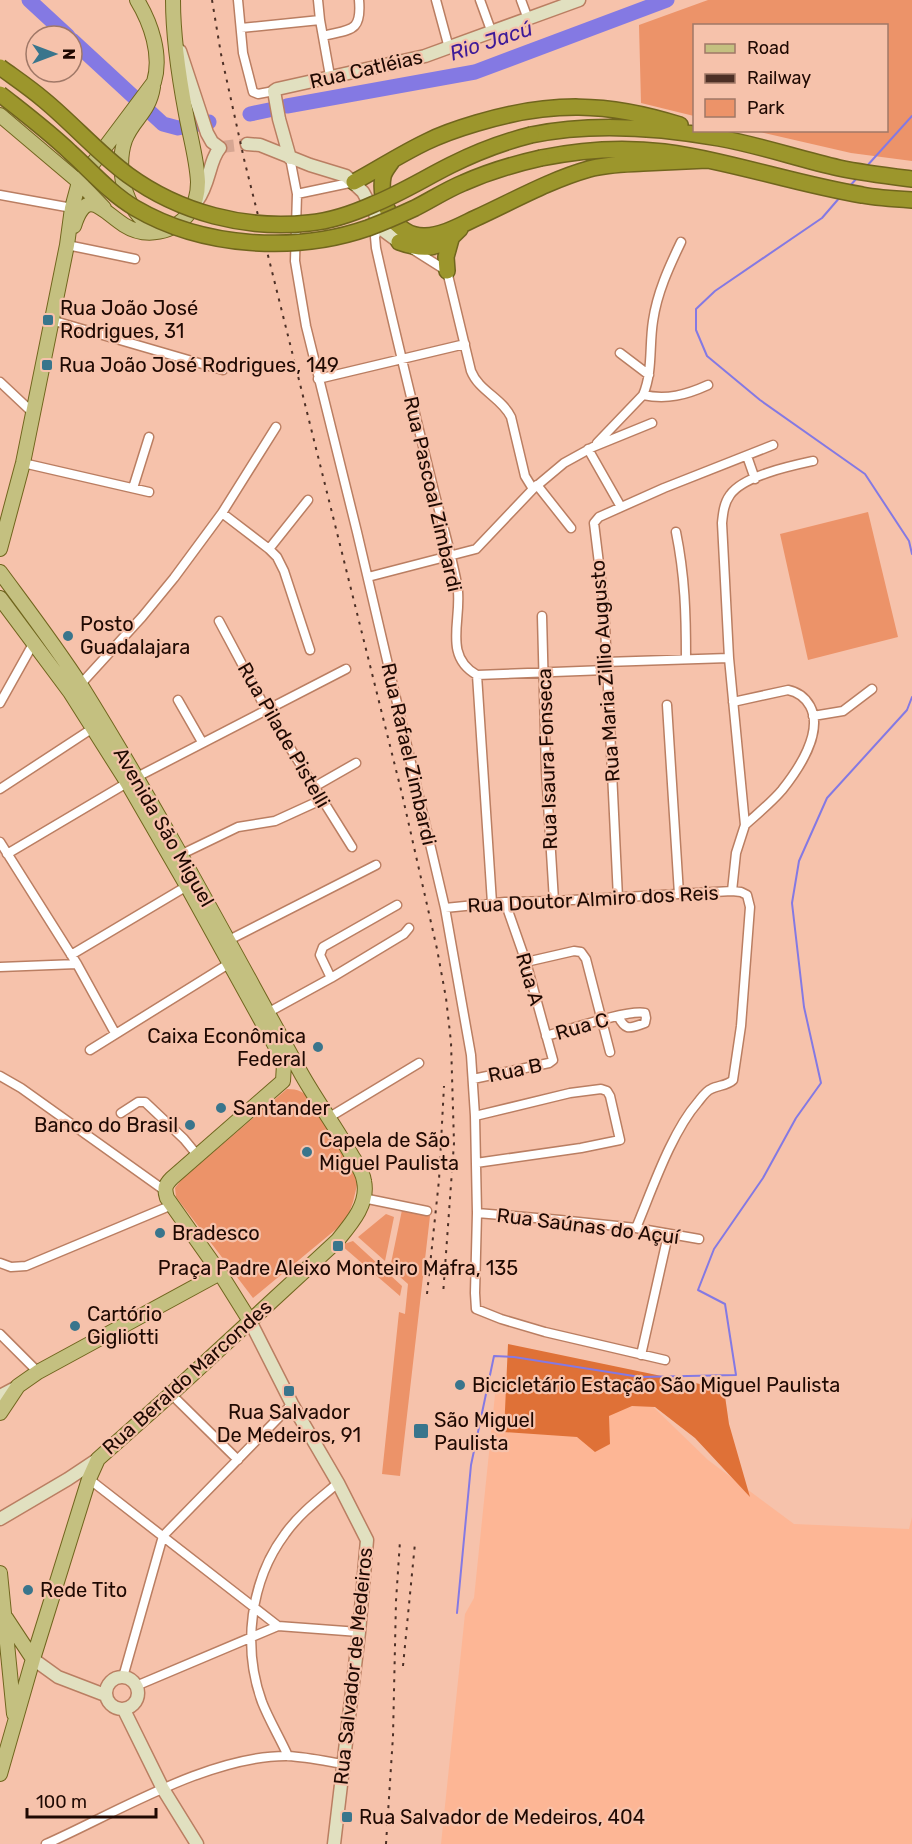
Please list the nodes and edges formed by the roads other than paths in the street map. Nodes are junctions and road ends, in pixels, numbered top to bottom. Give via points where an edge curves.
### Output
1 (137, 0) edge
2 (173, 0) edge
3 (238, 0) edge
4 (318, 0) edge
5 (359, 0) edge
6 (436, 0) edge
7 (480, 0) edge
8 (521, 0) edge
9 (579, 0) edge
10 (563, 3) edge
11 (528, 19) junction
12 (320, 20) junction
13 (241, 27) junction
14 (492, 33) junction
15 (322, 36) junction
16 (449, 48) junction
17 (0, 67) edge
18 (330, 76) junction
19 (151, 89) junction
20 (274, 91) junction
21 (0, 94) edge
22 (191, 105) junction
23 (0, 115) edge
24 (693, 129) edge
25 (701, 132) edge
26 (720, 138) junction
27 (247, 144) tunnel mouth
28 (290, 158) junction
29 (707, 160) junction
30 (392, 161) junction
31 (912, 179) edge
32 (79, 182) junction
33 (354, 183) junction
34 (0, 195) edge
35 (297, 195) junction
36 (912, 200) edge
37 (195, 204) junction
38 (72, 208) junction
39 (108, 212) junction
40 (466, 222) junction
41 (379, 224) junction
42 (162, 232) junction
43 (451, 239) junction
44 (399, 242) junction
45 (681, 242) dead end
46 (67, 245) junction
47 (135, 259) dead end
48 (447, 270) junction
49 (51, 320) junction
50 (465, 344) junction
51 (620, 353) dead end
52 (401, 359) junction
53 (222, 370) dead end
54 (649, 375) junction
55 (318, 380) junction
56 (0, 382) edge
57 (708, 385) dead end
58 (643, 395) junction
59 (33, 412) junction
60 (652, 423) dead end
61 (276, 427) dead end
62 (149, 437) dead end
63 (773, 445) dead end
64 (590, 448) junction
65 (747, 456) junction
66 (813, 461) dead end
67 (23, 463) junction
68 (755, 479) junction
69 (535, 487) junction
70 (133, 488) junction
71 (149, 492) dead end
72 (308, 500) dead end
73 (621, 507) junction
74 (222, 513) junction
75 (571, 528) dead end
76 (676, 532) dead end
77 (0, 549) edge
78 (269, 549) junction
79 (450, 556) junction
80 (0, 572) edge
81 (368, 577) junction
82 (0, 598) edge
83 (542, 616) dead end
84 (219, 621) dead end
85 (33, 644) junction
86 (309, 650) dead end
87 (729, 658) junction
88 (686, 659) junction
89 (606, 666) junction
90 (346, 669) dead end
91 (544, 673) junction
92 (477, 675) junction
93 (75, 688) junction
94 (872, 688) dead end
95 (178, 700) dead end
96 (733, 702) junction
97 (0, 703) edge
98 (667, 705) dead end
99 (267, 711) junction
100 (813, 716) junction
101 (93, 728) junction
102 (202, 742) junction
103 (356, 763) dead end
104 (132, 779) junction
105 (314, 788) junction
106 (0, 789) edge
107 (321, 800) junction
108 (745, 825) junction
109 (0, 842) edge
110 (352, 847) dead end
111 (8, 854) junction
112 (182, 854) junction
113 (376, 865) dead end
114 (187, 886) junction
115 (736, 891) junction
116 (679, 894) junction
117 (618, 898) junction
118 (554, 901) junction
119 (505, 902) junction
120 (492, 903) junction
121 (397, 905) dead end
122 (445, 908) junction
123 (409, 928) dead end
124 (229, 940) junction
125 (71, 955) junction
126 (526, 962) junction
127 (230, 963) junction
128 (77, 964) junction
129 (0, 967) edge
130 (331, 978) junction
131 (268, 1012) junction
132 (618, 1016) dead end
133 (601, 1020) junction
134 (116, 1033) junction
135 (546, 1036) junction
136 (90, 1050) dead end
137 (610, 1052) dead end
138 (553, 1058) joint
139 (419, 1063) dead end
140 (0, 1076) edge
141 (473, 1079) junction
142 (283, 1081) junction
143 (312, 1092) junction
144 (121, 1113) dead end
145 (475, 1116) junction
146 (328, 1118) junction
147 (198, 1155) junction
148 (476, 1163) junction
149 (164, 1190) junction
150 (363, 1198) junction
151 (172, 1205) junction
152 (427, 1211) dead end
153 (477, 1213) junction
154 (636, 1228) junction
155 (668, 1235) junction
156 (699, 1239) dead end
157 (0, 1263) edge
158 (220, 1273) junction
159 (250, 1321) junction
160 (0, 1334) edge
161 (641, 1355) junction
162 (665, 1360) dead end
163 (38, 1372) junction
164 (18, 1386) junction
165 (171, 1394) junction
166 (0, 1396) edge
167 (292, 1404) junction
168 (0, 1413) edge
169 (98, 1459) junction
170 (238, 1460) junction
171 (89, 1479) junction
172 (338, 1483) junction
173 (0, 1519) edge
174 (162, 1536) junction
175 (0, 1573) edge
176 (253, 1606) junction
177 (5, 1617) junction
178 (278, 1626) junction
179 (359, 1632) junction
180 (251, 1638) junction
181 (33, 1659) junction
182 (4, 1664) edge
183 (123, 1677) junction
184 (136, 1686) junction
185 (105, 1695) junction
186 (124, 1710) junction
187 (15, 1722) junction
188 (288, 1756) junction
189 (343, 1764) junction
190 (1, 1766) edge
191 (162, 1789) junction
192 (46, 1844) edge
193 (197, 1844) edge
194 (333, 1844) edge

1 - 19 main road via 155,46 157,69
2 - 22 main road via 174,35
3 - 13 street
4 - 12 street
5 - 15 street via 357,24
6 - 16 street
7 - 14 street
8 - 11 street
9 - 10 main road, Rua Catléias
10 - 11 main road, Rua Catléias
11 - 14 main road, Rua Catléias
12 - 13 street
12 - 15 street
13 - 20 street, Rua Catléias via 252,92
14 - 16 main road, Rua Catléias
15 - 18 street
16 - 18 main road, Rua Catléias
17 - 26 highway, bridge via 42,98 128,175 152,190 207,214 258,224 333,219 397,194 482,151 531,135 615,127
18 - 20 main road, Rua Catléias
19 - 32 main road
19 - 42 main road via 145,111 127,135 123,172 130,202 143,221
20 - 28 main road
21 - 29 highway, bridge via 134,208 184,229 252,242 312,242 348,234 415,208 471,179 541,158 634,150
22 - 37 main road via 198,182
22 - 37 main road via 212,142 221,148
23 - 32 main road
24 - 30 highway via 617,109 543,108 463,127
25 - 26 highway
26 - 31 highway via 840,168
27 - 28 main road via 260,145
28 - 33 main road via 346,176
28 - 35 street, Rua Rafael Zimbardi
29 - 36 highway via 862,195
29 - 40 highway via 588,169
30 - 33 highway
30 - 40 highway via 383,174 382,185 388,212 397,224 423,237
32 - 38 main road
32 - 39 main road
33 - 35 street
33 - 41 main road
34 - 38 street
35 - 55 street, Rua Rafael Zimbardi via 295,261
37 - 42 main road via 182,221
38 - 46 main road
39 - 42 main road via 136,230
39 - 46 main road via 91,204 81,209
40 - 43 highway
41 - 44 main road
41 - 52 street, Rua Pascoal Zimbardi via 376,248
43 - 44 highway via 427,248
43 - 48 highway
44 - 48 street
45 - 54 street via 657,299
46 - 47 street
46 - 49 main road
48 - 50 street
49 - 53 street
49 - 59 main road
50 - 52 street
50 - 69 street via 474,377 508,410 525,476
51 - 54 street
52 - 55 street
52 - 79 street, Rua Pascoal Zimbardi
54 - 58 street
55 - 81 street, Rua Rafael Zimbardi
56 - 59 street
57 - 58 street via 674,397
58 - 64 street
59 - 67 main road
60 - 64 street
61 - 74 street
62 - 70 street
63 - 65 street, Rua Maria Zillio Augusto
64 - 69 street
64 - 73 street
65 - 68 street
65 - 73 street, Rua Maria Zillio Augusto
66 - 68 street
67 - 70 street
67 - 77 main road
68 - 87 street via 735,489 724,505
69 - 75 street
69 - 79 street via 480,546
70 - 71 street
72 - 78 street
73 - 89 street, Rua Maria Zillio Augusto via 594,523 604,604
74 - 78 street
74 - 93 street via 142,617
76 - 88 street via 685,587
78 - 86 street via 284,571
79 - 81 street
79 - 92 street, Rua Pascoal Zimbardi via 458,588 458,652 462,663
80 - 93 main road, Avenida São Miguel
81 - 122 street, Rua Rafael Zimbardi
82 - 85 main road, Avenida São Miguel
83 - 91 street, Rua Isaura Fonseca
84 - 99 street, Rua Pilade Pistelli
85 - 93 main road, Avenida São Miguel
85 - 97 street
87 - 88 street
87 - 96 street
88 - 89 street
89 - 91 street
89 - 117 street, Rua Maria Zillio Augusto
90 - 99 street
91 - 92 street
91 - 118 street, Rua Isaura Fonseca
92 - 120 street
93 - 101 main road, Avenida São Miguel
93 - 104 main road, Avenida São Miguel
94 - 100 street via 843,711
95 - 102 street
96 - 100 street via 796,691 807,700
96 - 108 street
98 - 116 street
99 - 102 street
99 - 105 street, Rua Pilade Pistelli
100 - 108 street via 813,736 803,759 781,790
101 - 104 main road, Avenida São Miguel
101 - 106 street
102 - 104 street
103 - 105 street
104 - 111 street
104 - 112 main road, Avenida São Miguel
104 - 114 main road, Avenida São Miguel
105 - 107 street, Rua Pilade Pistelli
107 - 110 street, Rua Pilade Pistelli
107 - 112 street via 275,821 238,827
108 - 115 street via 736,853
109 - 111 street
111 - 125 street
112 - 124 main road, Avenida São Miguel
113 - 124 street
114 - 125 street
114 - 127 main road, Avenida São Miguel
115 - 116 street, Rua Doutor Almiro dos Reis
115 - 154 street via 747,895 750,907 733,1080 707,1091 680,1128
116 - 117 street, Rua Doutor Almiro dos Reis
117 - 118 street, Rua Doutor Almiro dos Reis
118 - 119 street, Rua Doutor Almiro dos Reis
119 - 120 street, Rua Doutor Almiro dos Reis
119 - 126 street, Rua A
120 - 122 street, Rua Doutor Almiro dos Reis
121 - 130 street via 323,947 320,955
122 - 141 street, Rua Rafael Zimbardi
123 - 130 street
124 - 131 main road, Avenida São Miguel
125 - 128 street
126 - 133 street via 581,952
126 - 135 street, Rua A
127 - 134 street
127 - 142 main road, Avenida São Miguel via 282,1058
128 - 129 street
128 - 134 street
130 - 131 street
131 - 143 main road, Avenida São Miguel
132 - 133 street, Rua C
133 - 135 street, Rua C
133 - 137 street
134 - 136 street
135 - 138 street, Rua A
138 - 141 street, Rua B via 549,1063
139 - 146 street
140 - 149 street
141 - 145 street, Rua Rafael Zimbardi
142 - 143 main road via 294,1080
142 - 147 main road
143 - 146 main road, Avenida São Miguel
144 - 147 street via 145,1102
145 - 148 street, Rua Rafael Zimbardi
145 - 148 street via 601,1089 610,1096 620,1140
146 - 150 main road, Avenida São Miguel via 363,1176
147 - 149 main road
148 - 153 street, Rua Rafael Zimbardi
149 - 151 main road, Rua Salvador de Medeiros
150 - 152 street
150 - 159 main road, Rua Beraldo Marcondes via 353,1222 337,1241
151 - 157 street via 26,1266
151 - 158 main road, Rua Salvador de Medeiros
153 - 154 street, Rua Saúnas do Açuí
153 - 161 street, Rua Rafael Zimbardi via 476,1309 545,1332
154 - 155 street, Rua Saúnas do Açuí
155 - 156 street, Rua Saúnas do Açuí
155 - 161 street
158 - 159 main road, Rua Salvador de Medeiros
158 - 163 main road
159 - 165 main road, Rua Beraldo Marcondes
159 - 167 main road, Rua Salvador de Medeiros
160 - 163 street
161 - 162 street
163 - 164 main road
164 - 166 main road
164 - 168 main road
165 - 169 main road, Rua Beraldo Marcondes
165 - 170 street
167 - 170 street
167 - 172 main road, Rua Salvador de Medeiros
169 - 171 main road, Rua Beraldo Marcondes
169 - 173 main road
170 - 174 street
171 - 174 street
171 - 181 main road, Rua Beraldo Marcondes
172 - 176 street via 305,1512 274,1549
172 - 179 main road, Rua Salvador de Medeiros via 367,1540
174 - 176 street
174 - 183 street
175 - 177 main road
176 - 178 street
176 - 180 street
177 - 181 main road
177 - 182 main road
178 - 179 street
178 - 180 street
179 - 189 main road, Rua Salvador de Medeiros
180 - 184 street
180 - 188 street via 262,1701
181 - 185 main road via 58,1677
181 - 187 main road, Rua Beraldo Marcondes
182 - 187 main road
183 - 184 main road
183 - 185 main road via 110,1682
184 - 186 main road via 136,1701
185 - 186 main road via 111,1706
186 - 191 main road
187 - 190 main road, Rua Beraldo Marcondes
188 - 189 street
188 - 191 street via 229,1765
189 - 194 main road, Rua Salvador de Medeiros
191 - 192 street
191 - 193 main road

